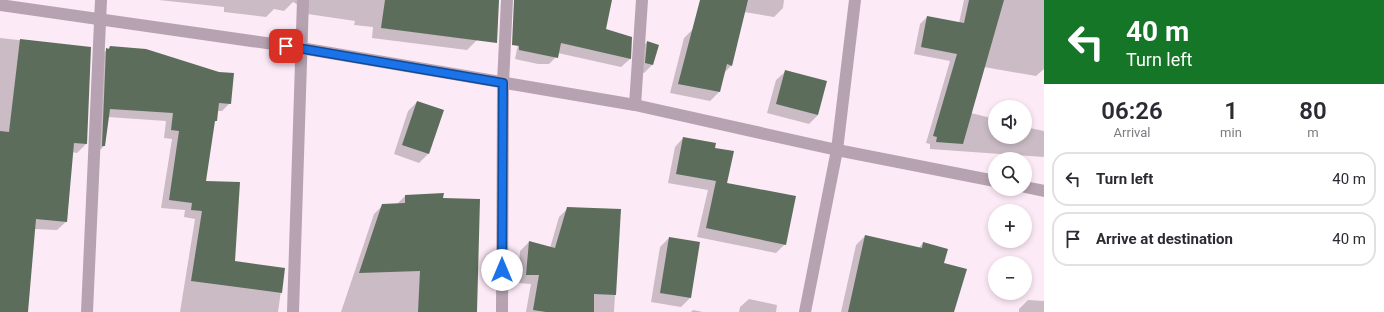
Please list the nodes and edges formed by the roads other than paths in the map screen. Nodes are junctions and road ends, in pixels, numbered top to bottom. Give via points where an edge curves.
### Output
1 (101, 0) edge
2 (302, 0) edge
3 (507, 0) edge
4 (642, 0) edge
5 (854, 0) edge
6 (0, 5) edge
7 (101, 20) junction
8 (301, 48) junction
9 (503, 83) junction
10 (635, 105) junction
11 (837, 150) junction
12 (988, 181) edge
13 (1032, 187) edge
14 (1043, 188) edge
15 (87, 312) edge
16 (293, 312) edge
17 (502, 312) edge
18 (805, 312) edge

1 - 7 street
2 - 8 street
3 - 9 street
4 - 10 street
5 - 11 street
6 - 7 street
7 - 8 street
7 - 15 street
8 - 9 street
8 - 16 street
9 - 10 street
9 - 17 street
10 - 11 street
11 - 12 street
11 - 18 street
13 - 14 street

